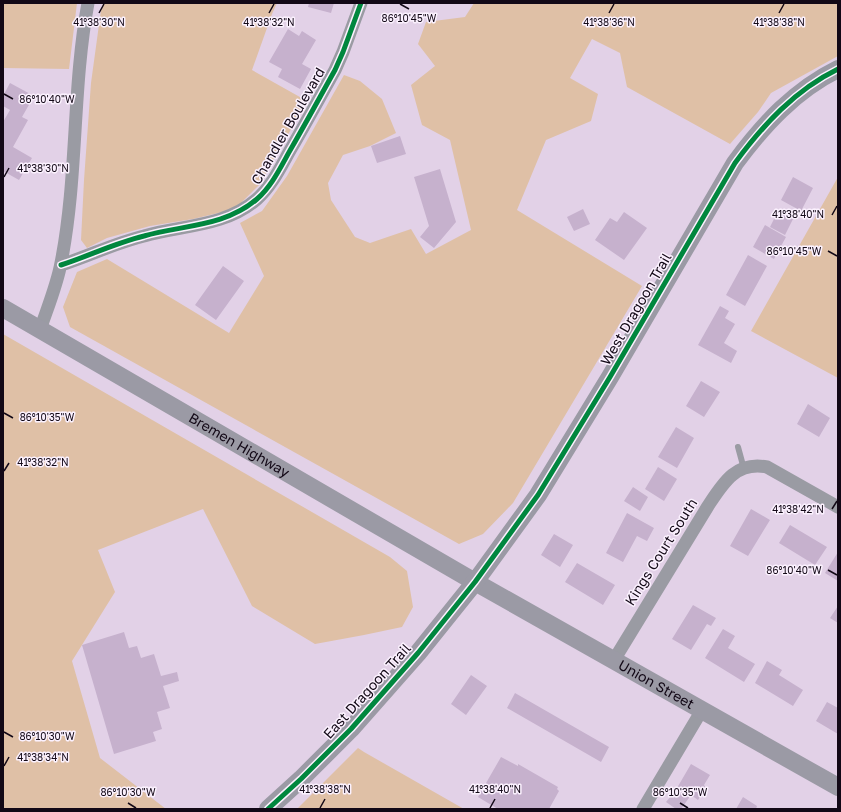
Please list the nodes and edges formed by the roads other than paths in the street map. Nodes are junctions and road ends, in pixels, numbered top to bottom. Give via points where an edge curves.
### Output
1 (88, 3) edge
2 (361, 3) edge
3 (838, 69) edge
4 (61, 265) junction
5 (3, 308) edge
6 (40, 330) junction
7 (738, 447) dead end
8 (744, 468) junction
9 (838, 507) edge
10 (475, 582) junction
11 (614, 660) junction
12 (702, 710) junction
13 (838, 787) edge
14 (268, 809) edge
15 (643, 809) edge

1 - 4 street via 80,58 68,220
2 - 4 street, Chandler Boulevard via 335,70 277,174 250,206 210,223 145,235
3 - 10 main road, West Dragoon Trail via 807,87 779,110 735,163 538,495
4 - 6 street
5 - 6 main road, Bremen Highway
6 - 10 main road, Bremen Highway
7 - 8 lane
8 - 9 street via 759,465 767,467
8 - 11 street, Kings Court South via 730,475 722,484
10 - 11 main road, Union Street
10 - 14 main road, East Dragoon Trail via 418,653 350,730
11 - 12 main road, Union Street
12 - 13 main road, Union Street
12 - 15 street

